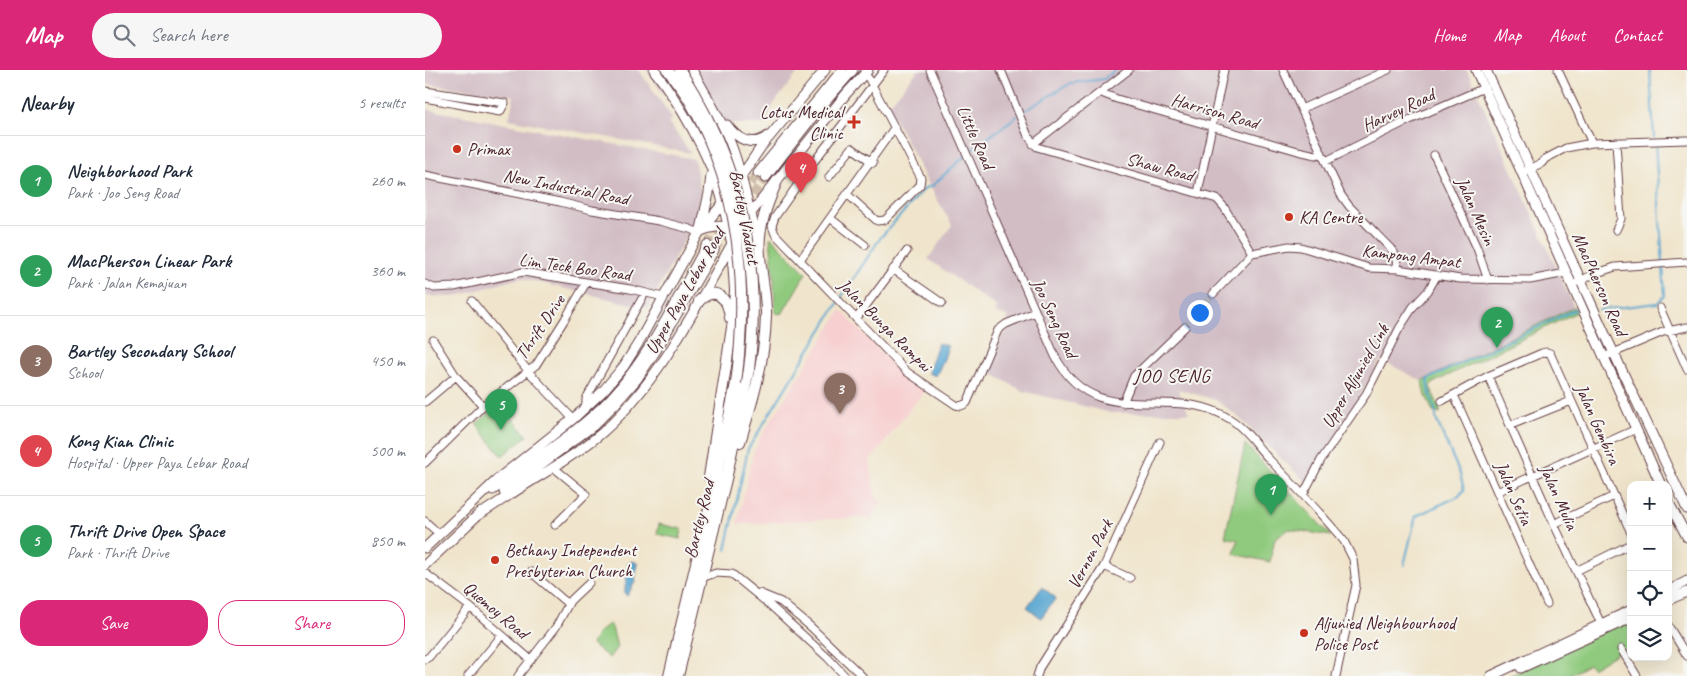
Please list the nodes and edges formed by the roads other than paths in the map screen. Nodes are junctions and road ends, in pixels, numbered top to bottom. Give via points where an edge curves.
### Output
1 (668, 70) edge
2 (680, 70) edge
3 (692, 70) edge
4 (825, 70) edge
5 (842, 70) edge
6 (853, 70) edge
7 (884, 70) edge
8 (930, 70) edge
9 (1001, 70) edge
10 (1129, 70) edge
11 (1224, 70) edge
12 (1283, 70) edge
13 (1388, 70) edge
14 (1476, 70) edge
15 (1487, 70) edge
16 (1560, 70) edge
17 (655, 71) edge
18 (866, 72) edge
19 (872, 85) junction
20 (1484, 88) junction
21 (1102, 90) junction
22 (425, 91) edge
23 (425, 98) edge
24 (714, 109) junction
25 (1301, 109) junction
26 (1212, 126) junction
27 (777, 127) junction
28 (894, 128) junction
29 (1687, 140) edge
30 (1615, 142) junction
31 (1592, 143) junction
32 (1033, 144) junction
33 (1322, 153) junction
34 (1434, 155) dead end
35 (1326, 161) junction
36 (872, 162) junction
37 (709, 163) junction
38 (1525, 168) junction
39 (425, 174) edge
40 (741, 175) junction
41 (829, 178) dead end
42 (777, 181) junction
43 (983, 188) joint
44 (1198, 193) junction
45 (847, 194) junction
46 (723, 203) junction
47 (750, 212) junction
48 (830, 218) junction
49 (728, 227) junction
50 (1616, 230) dead end
51 (739, 231) junction
52 (700, 232) junction
53 (694, 242) junction
54 (732, 244) junction
55 (865, 245) dead end
56 (907, 251) dead end
57 (1252, 253) junction
58 (726, 254) junction
59 (761, 258) junction
60 (800, 260) junction
61 (1687, 262) edge
62 (893, 269) junction
63 (1398, 269) junction
64 (1565, 273) junction
65 (1437, 276) junction
66 (735, 277) junction
67 (763, 277) junction
68 (1488, 280) junction
69 (1581, 281) junction
70 (585, 283) junction
71 (425, 284) edge
72 (1571, 286) junction
73 (645, 293) junction
74 (1213, 294) tunnel mouth
75 (663, 298) junction
76 (472, 301) dead end
77 (699, 301) junction
78 (942, 303) dead end
79 (1660, 308) dead end
80 (1035, 312) junction
81 (856, 319) junction
82 (1185, 327) tunnel mouth
83 (1687, 327) edge
84 (732, 328) junction
85 (1671, 330) junction
86 (433, 340) dead end
87 (1614, 353) junction
88 (1604, 357) junction
89 (749, 369) joint
90 (1687, 369) edge
91 (529, 372) junction
92 (456, 376) junction
93 (1488, 376) junction
94 (736, 383) joint
95 (1454, 395) junction
96 (426, 399) edge
97 (1442, 401) dead end
98 (1571, 401) junction
99 (1123, 403) junction
100 (483, 406) junction
101 (587, 406) junction
102 (573, 419) junction
103 (1511, 425) junction
104 (1636, 430) junction
105 (1160, 442) dead end
106 (1592, 449) junction
107 (425, 462) edge
108 (553, 467) junction
109 (727, 475) junction
110 (1534, 475) junction
111 (1659, 481) edge
112 (1497, 492) junction
113 (1303, 495) junction
114 (1614, 496) junction
115 (1672, 509) edge
116 (1687, 510) edge
117 (708, 513) junction
118 (477, 516) junction
119 (425, 521) edge
120 (1554, 524) junction
121 (555, 525) dead end
122 (1628, 526) edge
123 (446, 527) junction
124 (439, 534) junction
125 (1687, 537) edge
126 (1627, 546) edge
127 (425, 548) edge
128 (425, 565) edge
129 (1104, 566) junction
130 (1576, 571) junction
131 (531, 572) dead end
132 (425, 573) edge
133 (701, 578) junction
134 (1130, 578) dead end
135 (1687, 581) edge
136 (440, 583) junction
137 (589, 584) dead end
138 (1672, 589) edge
139 (754, 590) junction
140 (1686, 593) edge
141 (1672, 598) edge
142 (568, 604) junction
143 (1547, 604) dead end
144 (471, 608) junction
145 (1627, 612) edge
146 (1627, 619) edge
147 (1603, 627) junction
148 (1672, 632) edge
149 (502, 634) junction
150 (1621, 649) dead end
151 (1687, 656) edge
152 (425, 659) edge
153 (531, 660) junction
154 (1498, 675) edge
155 (467, 676) edge
156 (519, 676) edge
157 (669, 676) edge
158 (678, 676) edge
159 (845, 676) edge
160 (862, 676) edge
161 (1037, 676) edge
162 (1336, 676) edge
163 (1637, 676) edge

1 - 94 highway, Bartley Viaduct, bridge via 687,97 708,138 725,183 739,255 742,315
2 - 89 highway, Bartley Viaduct, bridge via 716,135 731,170 743,214 753,283
3 - 24 main road
4 - 27 main road, Upper Paya Lebar Road
5 - 6 main road via 761,175
7 - 19 street
8 - 43 street, Little Road
9 - 32 street
10 - 21 street
11 - 26 street
12 - 25 street
13 - 25 street
14 - 20 main road, MacPherson Road
15 - 38 main road, MacPherson Road
16 - 31 street
17 - 37 main road
18 - 19 street
18 - 42 main road, Upper Paya Lebar Road via 833,108
19 - 28 street
19 - 60 street, Jalan Bunga Rampai via 775,218 772,226 775,234
20 - 35 street, Harvey Road
20 - 38 main road, MacPherson Road
21 - 26 street, Harrison Road via 1104,94
21 - 32 street
22 - 23 street via 505,104 500,112
24 - 27 main road via 744,140 758,141
24 - 40 main road via 731,143
25 - 33 street
26 - 33 street, Harrison Road via 1309,154
26 - 44 street
27 - 40 main road, Upper Paya Lebar Road
28 - 36 street
28 - 45 street via 921,178 920,185 885,220 880,221
29 - 30 street
30 - 31 street
30 - 50 street via 1621,219
31 - 38 street via 1566,148
32 - 44 street, Shaw Road
33 - 35 street
34 - 68 street, Jalan Mesin
35 - 63 street via 1341,195 1394,252
36 - 41 street via 851,148
36 - 45 street
37 - 46 main road
37 - 52 main road via 711,180
38 - 64 main road, MacPherson Road
38 - 69 main road, MacPherson Road
39 - 52 street, New Industrial Road
40 - 46 main road, Upper Paya Lebar Road
40 - 47 main road
42 - 47 main road, Upper Paya Lebar Road
42 - 59 highway via 763,219
43 - 80 street, Joo Seng Road
44 - 57 street, Shaw Road via 1217,199
45 - 48 street
46 - 49 main road
46 - 52 main road, Upper Paya Lebar Road
47 - 51 main road, Upper Paya Lebar Road
47 - 59 highway
48 - 55 street
48 - 60 street
49 - 51 highway
49 - 52 highway via 711,227
49 - 54 main road
51 - 54 main road, Upper Paya Lebar Road
51 - 59 highway
52 - 53 main road, Upper Paya Lebar Road
53 - 58 main road via 708,232 720,230
53 - 75 main road, Upper Paya Lebar Road
54 - 58 main road, Upper Paya Lebar Road
54 - 66 highway
56 - 62 street
57 - 63 street, Kampong Ampat via 1301,247 1369,268
57 - 74 street
58 - 77 main road, Upper Paya Lebar Road
59 - 67 highway
60 - 81 street, Jalan Bunga Rampai
61 - 69 street via 1615,267
62 - 78 street
62 - 81 street
63 - 65 street, Kampong Ampat
64 - 68 street, Kampong Ampat via 1530,280
64 - 72 main road, MacPherson Road
65 - 68 street, Kampong Ampat
65 - 113 street, Upper Aljunied Link via 1399,329 1366,394 1321,460
66 - 67 highway via 742,264 755,262
66 - 84 highway
67 - 109 highway via 766,314 764,353 755,396
69 - 72 street
69 - 87 main road, MacPherson Road
70 - 71 street, Lim Teck Boo Road via 523,272 454,287 434,288
70 - 73 street, Lim Teck Boo Road
70 - 91 street, Thrift Drive via 538,363
72 - 88 main road, MacPherson Road
73 - 75 street, Lim Teck Boo Road
73 - 101 street, Upper Paya Lebar Road via 586,399
75 - 101 main road, Upper Paya Lebar Road via 624,366
76 - 91 street
77 - 84 highway via 711,293 723,297
77 - 108 main road, Upper Paya Lebar Road via 647,386 603,432
79 - 85 street
80 - 81 street, Jalan Bunga Rampai via 998,330 967,403 961,406 907,372
80 - 99 street, Joo Seng Road via 1067,376 1089,393
82 - 99 street via 1134,376
83 - 85 street
84 - 117 highway via 708,486
85 - 87 street
85 - 90 street
86 - 92 street
87 - 88 street
87 - 116 main road, MacPherson Road
88 - 104 main road, MacPherson Road
89 - 109 highway, Bartley Road
91 - 100 street, Thrift Drive
91 - 102 street
92 - 96 street
92 - 100 street
93 - 95 street
93 - 98 street, Jalan Gembira via 1548,352
93 - 103 street, Jalan Mulia
94 - 117 highway, Bartley Road
95 - 97 street
95 - 112 street, Jalan Setia
98 - 103 street
98 - 106 street, Jalan Gembira
99 - 113 street, Joo Seng Road via 1196,404 1215,411 1231,420
100 - 107 street, Thrift Drive
101 - 102 main road, Upper Paya Lebar Road
102 - 123 main road, Upper Paya Lebar Road via 500,477
103 - 110 street, Jalan Mulia
104 - 106 street
104 - 111 main road, MacPherson Road
105 - 129 street, Vernon Park
106 - 110 street
106 - 114 street, Jalan Gembira
108 - 118 main road, Upper Paya Lebar Road
108 - 121 street via 586,494
109 - 133 highway, Bartley Road
110 - 112 street
110 - 120 street, Jalan Mulia
112 - 143 street, Jalan Setia
113 - 162 street, Joo Seng Road via 1344,541 1355,569 1355,592
114 - 120 street
114 - 122 street, Jalan Gembira
115 - 125 main road
117 - 157 highway, Bartley Road
118 - 123 main road, Upper Paya Lebar Road via 593,426 637,379 655,352 710,248 649,347 611,398 589,419
118 - 128 main road, Upper Paya Lebar Road
119 - 124 street
120 - 130 street, Jalan Mulia
123 - 124 main road, Upper Paya Lebar Road
124 - 127 main road, Upper Paya Lebar Road
126 - 130 street
128 - 136 street, Quemoy Road
129 - 134 street
129 - 161 street, Vernon Park
130 - 147 street, Jalan Mulia
131 - 142 street
132 - 136 street, Quemoy Road
133 - 139 street via 716,573 732,574
133 - 158 highway, Bartley Road
135 - 138 main road
136 - 144 street, Quemoy Road
137 - 142 street
139 - 159 street
139 - 160 street via 781,602
140 - 141 main road
142 - 153 street
144 - 149 street, Quemoy Road
144 - 152 street
145 - 147 main road
146 - 147 main road
147 - 154 main road
148 - 151 street
149 - 153 street, Quemoy Road
149 - 155 street
150 - 163 street
153 - 156 street

